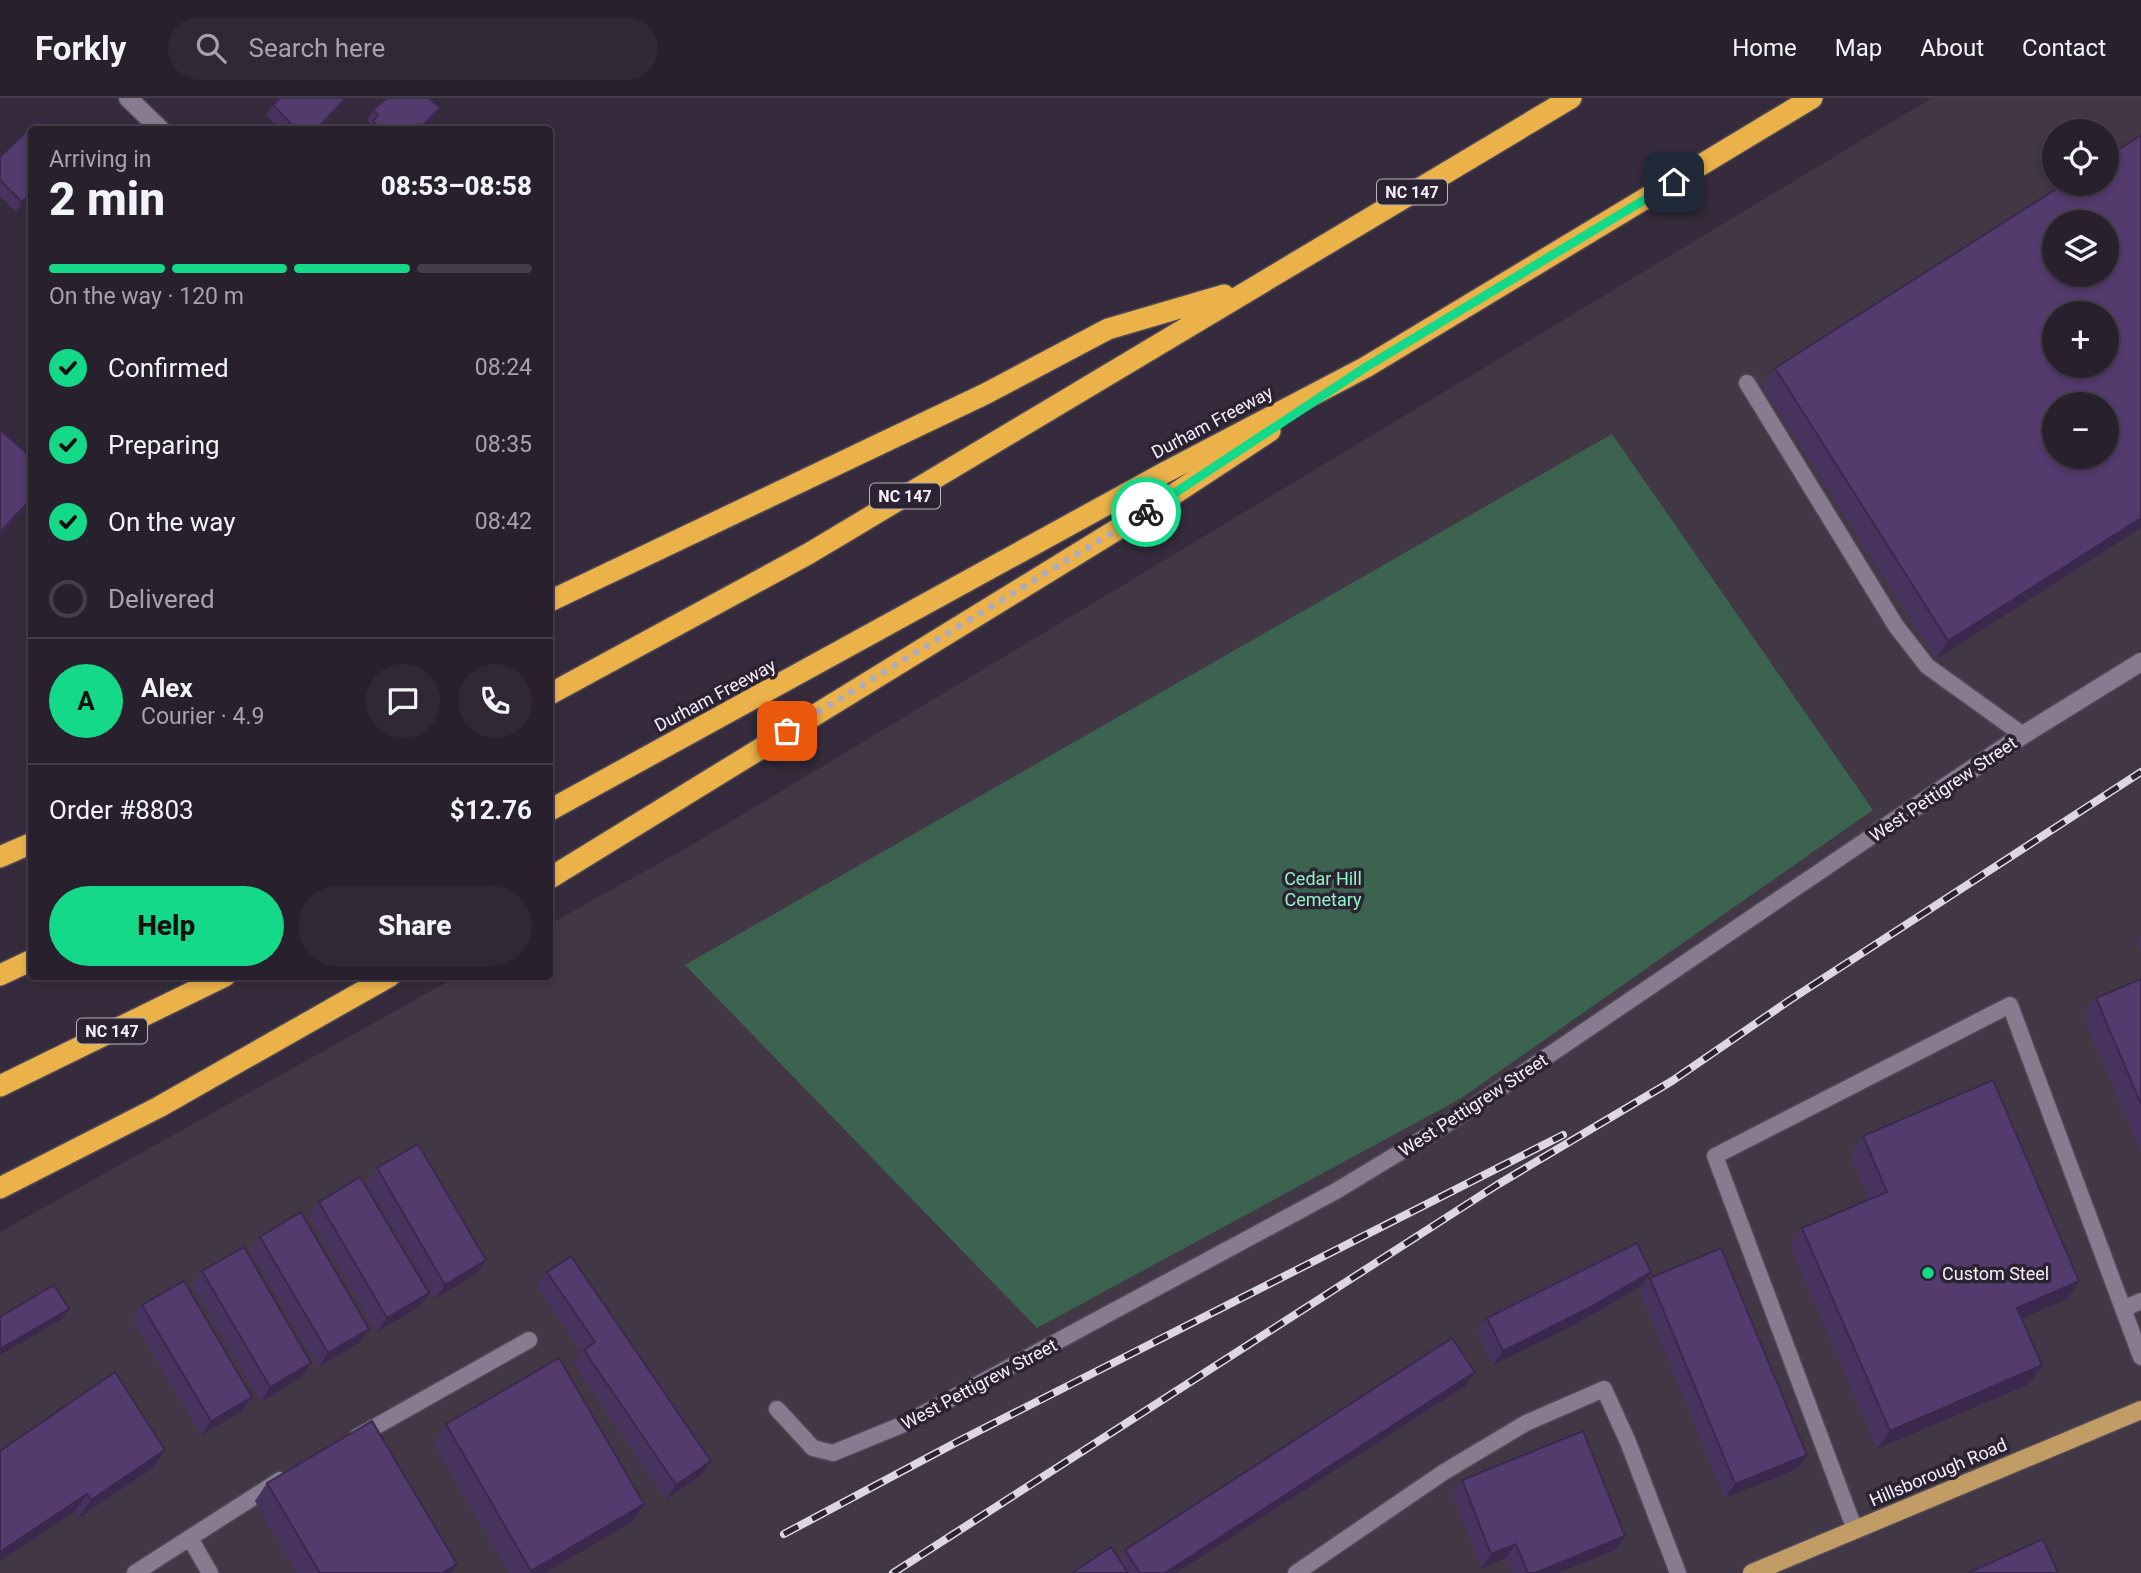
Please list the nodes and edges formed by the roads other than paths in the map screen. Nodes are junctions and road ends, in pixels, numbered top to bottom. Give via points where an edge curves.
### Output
1 (128, 98) edge
2 (1571, 98) edge
3 (1812, 98) edge
4 (156, 126) edge
5 (1253, 286) junction
6 (1366, 367) junction
7 (1747, 383) dead end
8 (553, 600) edge
9 (2141, 662) edge
10 (553, 692) edge
11 (2023, 735) junction
12 (553, 808) edge
13 (1878, 832) joint
14 (28, 844) edge
15 (0, 857) edge
16 (553, 876) edge
17 (28, 962) edge
18 (0, 975) edge
19 (217, 980) edge
20 (383, 980) edge
21 (0, 1086) edge
22 (0, 1188) edge
23 (2141, 1301) edge
24 (2123, 1309) junction
25 (530, 1340) dead end
26 (2141, 1357) edge
27 (778, 1409) dead end
28 (2141, 1410) edge
29 (340, 1447) edge
30 (293, 1473) edge
31 (1856, 1530) junction
32 (191, 1540) junction
33 (135, 1573) edge
34 (210, 1573) edge
35 (1296, 1573) edge
36 (1678, 1573) edge
37 (1752, 1573) edge

1 - 4 street
2 - 5 highway, NC 147
3 - 6 highway, Durham Freeway
5 - 8 highway via 1108,329 973,400
5 - 10 highway, NC 147 via 808,554
6 - 12 highway, Durham Freeway
6 - 16 highway via 1165,500
7 - 11 lane via 1896,626 1927,666
9 - 11 street, West Pettigrew Street
11 - 13 street, West Pettigrew Street
13 - 27 lane, West Pettigrew Street via 1455,1119 1336,1191 904,1424 833,1452 813,1448
14 - 15 highway
17 - 18 highway
19 - 21 highway, NC 147
20 - 22 highway via 171,1100
23 - 24 lane
24 - 26 lane
24 - 31 lane via 2010,1005 1715,1156
25 - 29 lane
28 - 31 main road, Hillsborough Road
30 - 32 lane via 245,1500
31 - 37 main road, Hillsborough Road
32 - 33 lane
32 - 34 lane
35 - 36 lane via 1467,1458 1526,1423 1604,1389

